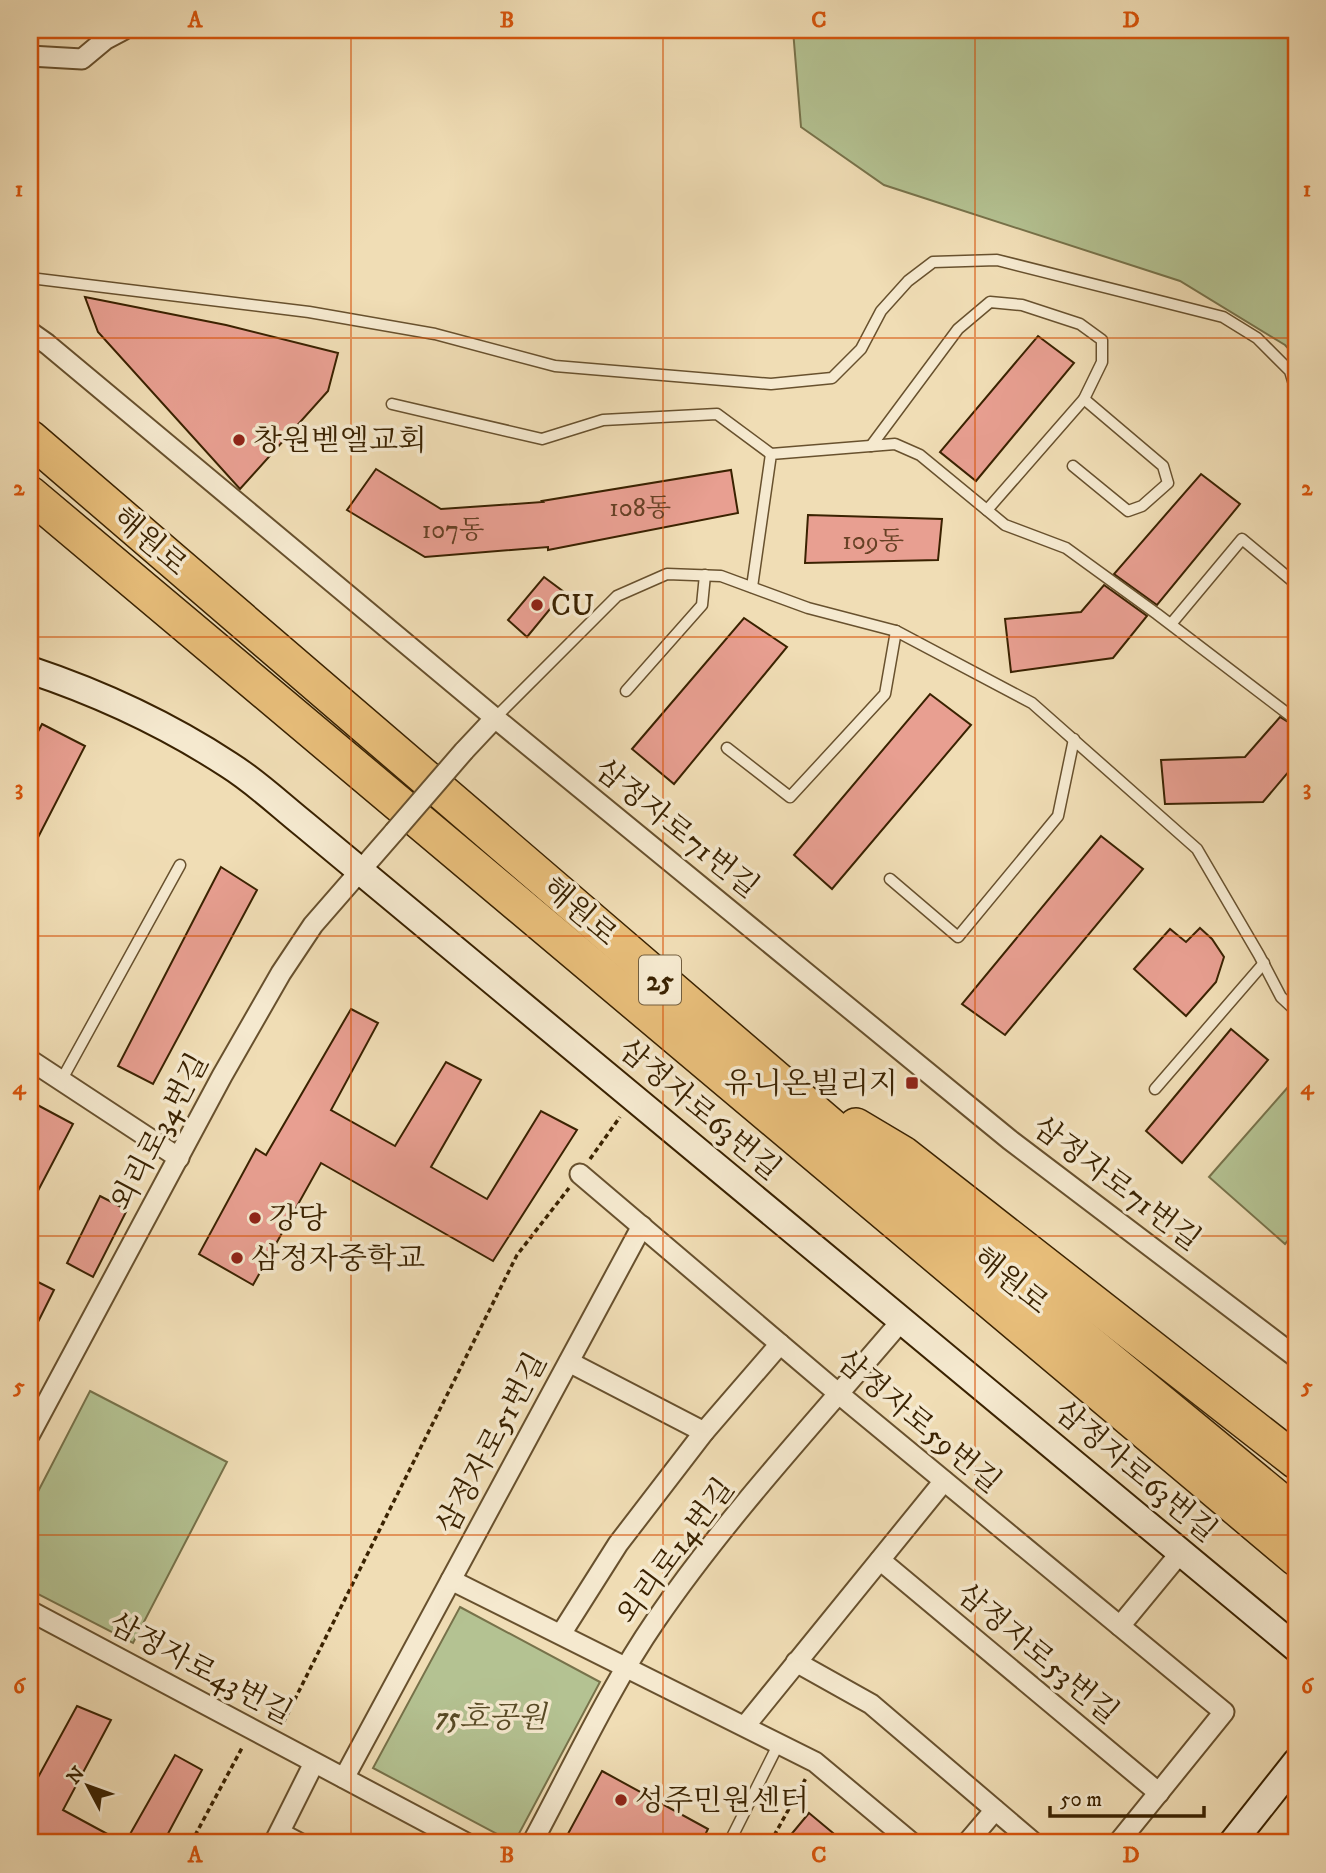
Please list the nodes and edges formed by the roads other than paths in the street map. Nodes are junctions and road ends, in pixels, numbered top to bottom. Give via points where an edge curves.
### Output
1 (124, 30) edge
2 (30, 56) edge
3 (30, 278) edge
4 (30, 332) edge
5 (1296, 391) edge
6 (1084, 398) junction
7 (392, 404) dead end
8 (30, 438) edge
9 (871, 446) junction
10 (771, 454) junction
11 (1073, 466) dead end
12 (30, 494) edge
13 (987, 510) junction
14 (705, 575) junction
15 (1296, 584) edge
16 (752, 587) junction
17 (1171, 624) junction
18 (896, 631) junction
19 (30, 670) edge
20 (626, 691) dead end
21 (495, 718) junction
22 (1296, 720) edge
23 (1074, 739) junction
24 (727, 748) dead end
25 (180, 865) dead end
26 (360, 871) junction
27 (890, 879) dead end
28 (1264, 963) junction
29 (1296, 1011) edge
30 (30, 1060) edge
31 (773, 1076) junction
32 (61, 1081) junction
33 (1155, 1089) dead end
34 (178, 1158) junction
35 (580, 1174) dead end
36 (642, 1226) junction
37 (902, 1320) junction
38 (780, 1344) junction
39 (1296, 1357) edge
40 (569, 1362) junction
41 (839, 1394) junction
42 (705, 1432) junction
43 (30, 1434) edge
44 (1296, 1461) edge
45 (944, 1481) junction
46 (1296, 1514) edge
47 (1181, 1552) junction
48 (1296, 1558) edge
49 (880, 1560) junction
50 (451, 1580) junction
51 (30, 1611) edge
52 (1120, 1626) junction
53 (561, 1634) junction
54 (1296, 1648) edge
55 (796, 1662) junction
56 (627, 1667) junction
57 (744, 1726) junction
58 (779, 1743) junction
59 (1296, 1762) edge
60 (314, 1763) junction
61 (344, 1778) junction
62 (1159, 1793) junction
63 (995, 1810) junction
64 (277, 1838) edge
65 (299, 1843) edge
66 (466, 1843) edge
67 (532, 1843) edge
68 (729, 1843) edge
69 (912, 1843) edge
70 (967, 1843) edge
71 (1034, 1843) edge
72 (1118, 1843) edge
73 (1232, 1843) edge

1 - 2 street via 82,58
3 - 5 lane via 309,312 435,334 555,366 771,384 832,378 861,349 881,311 933,262 997,260 1223,317 1257,338 1290,371
4 - 21 street, 삼정자로71번길
6 - 9 lane via 1102,362 1102,340 1080,324 1022,305 990,302 958,329
6 - 11 lane via 1163,466 1168,483 1142,506 1128,511
6 - 13 lane
7 - 10 lane via 542,439 603,420 717,414
8 - 31 highway, 해원로 / 25
9 - 10 lane
9 - 13 lane via 895,444 920,455
10 - 16 lane
12 - 48 highway, 해원로 / 25
13 - 17 lane via 1004,525 1066,548
14 - 16 lane
14 - 20 lane via 702,605
14 - 21 lane via 667,574 617,596
15 - 17 lane via 1242,539
16 - 18 lane via 808,608
17 - 22 lane
18 - 23 lane via 1032,703
18 - 24 lane via 885,694 790,797
19 - 26 street, 삼정자로63번길 via 149,720 230,765
21 - 26 street, 외리로34번길, bridge
21 - 39 street, 삼정자로71번길 via 1010,1140
23 - 27 lane via 1058,816 958,937
23 - 28 lane via 1197,849
25 - 32 lane
26 - 34 street, 외리로34번길 via 313,925 281,972
26 - 37 street, 삼정자로63번길
28 - 29 lane via 1281,997
28 - 33 lane
30 - 32 street
31 - 44 highway via 903,1154
31 - 46 highway, 해원로 / 25
32 - 34 street
34 - 43 street, 외리로34번길
35 - 36 street, 삼정자로59번길
36 - 38 street, 삼정자로59번길
36 - 40 street, 삼정자로51번길
37 - 41 street, 외리로14번길
37 - 47 street, 삼정자로63번길
38 - 41 street, 삼정자로59번길
38 - 42 street
40 - 42 street
40 - 50 street, 삼정자로51번길
41 - 45 street, 삼정자로59번길
41 - 56 street, 외리로14번길 via 702,1556
42 - 53 street via 618,1544
45 - 49 street
45 - 52 street, 삼정자로59번길
47 - 52 street
47 - 54 street, 삼정자로63번길
49 - 55 street
49 - 62 street, 삼정자로53번길
50 - 53 street, 삼정자로51번길
50 - 61 street
51 - 60 street, 삼정자로43번길
52 - 62 street, 삼정자로59번길 via 1224,1712
53 - 56 street, 삼정자로51번길
55 - 57 street
55 - 63 street via 871,1704
56 - 57 street, 삼정자로51번길
56 - 67 street, 외리로14번길
57 - 58 street, 삼정자로51번길
58 - 68 lane
58 - 69 street, 삼정자로51번길 via 815,1762
59 - 73 street
60 - 61 street, 삼정자로43번길
60 - 64 street
61 - 66 street, 삼정자로43번길
62 - 72 street
63 - 70 street
63 - 71 street
64 - 65 street

